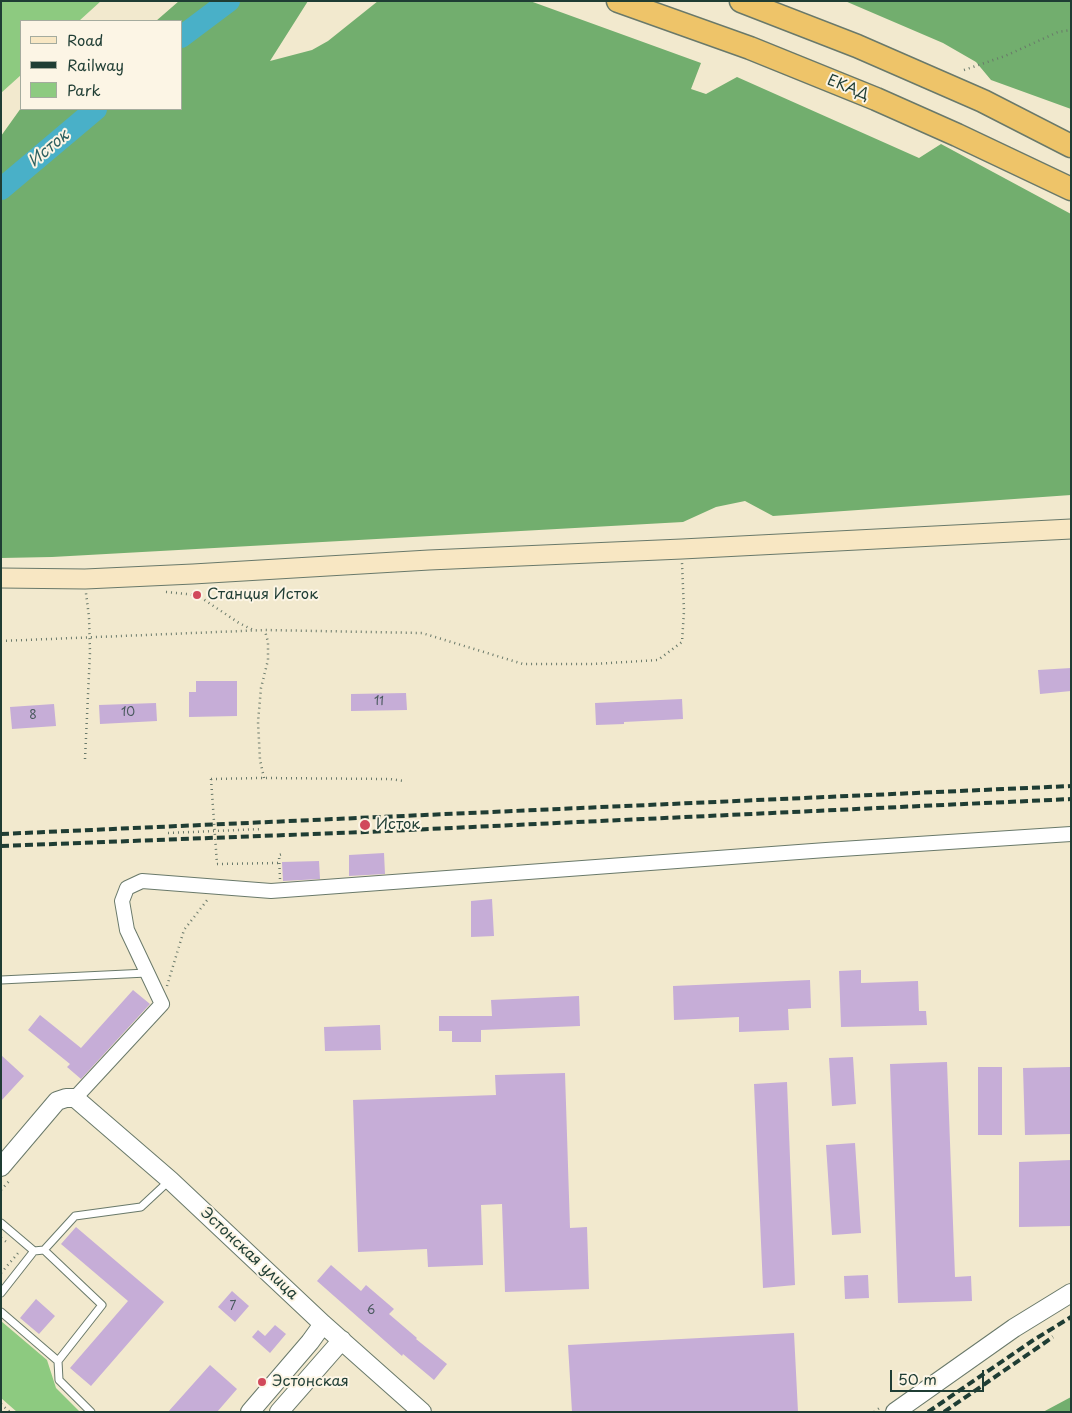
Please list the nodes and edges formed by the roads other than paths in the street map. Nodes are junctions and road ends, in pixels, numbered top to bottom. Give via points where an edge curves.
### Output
1 (618, 1) edge
2 (741, 1) edge
3 (1071, 146) edge
4 (1071, 190) edge
5 (1071, 528) edge
6 (1, 578) edge
7 (1071, 834) edge
8 (148, 973) junction
9 (1, 980) edge
10 (75, 1098) junction
11 (1, 1167) edge
12 (170, 1180) junction
13 (1, 1223) edge
14 (44, 1250) junction
15 (34, 1252) junction
16 (1, 1293) edge
17 (1071, 1293) edge
18 (1, 1312) edge
19 (323, 1324) junction
20 (342, 1340) junction
21 (58, 1361) junction
22 (91, 1412) edge
23 (250, 1412) edge
24 (279, 1412) edge
25 (422, 1412) edge
26 (895, 1412) edge

1 - 4 highway, ЕКАД via 750,48 876,99
2 - 3 highway via 857,46 984,101
5 - 6 main road via 85,579
7 - 8 street via 271,891 142,881 127,888 122,901 127,930
8 - 9 lane
8 - 10 street via 162,1004
10 - 11 street via 57,1101
10 - 12 street, Эстонская улица
12 - 14 lane via 141,1207 75,1216
12 - 19 street, Эстонская улица
13 - 15 lane
14 - 15 lane
14 - 21 lane via 102,1305
15 - 16 lane
17 - 26 street via 1014,1328
18 - 21 lane
19 - 20 street, Эстонская улица
19 - 23 street
20 - 24 street
20 - 25 street, Эстонская улица
21 - 22 lane via 59,1380

